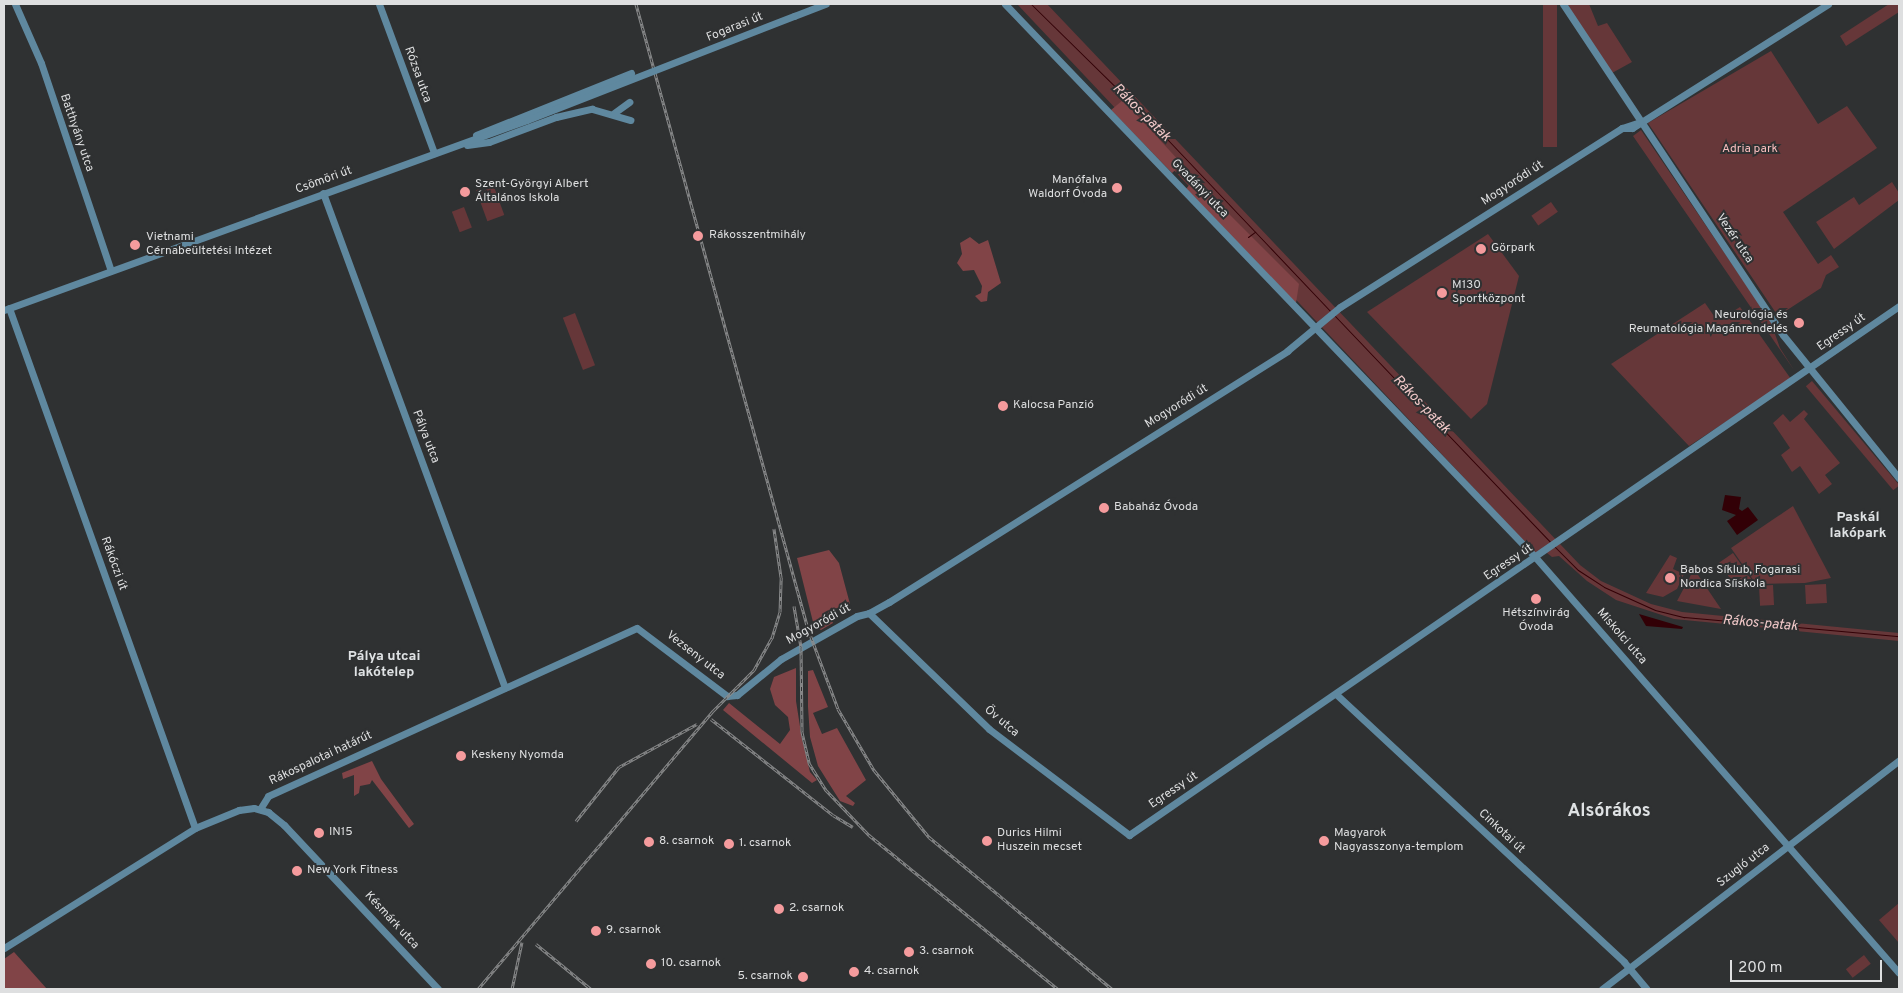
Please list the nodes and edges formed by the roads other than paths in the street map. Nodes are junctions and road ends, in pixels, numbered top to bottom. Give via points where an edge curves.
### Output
1 (15, 4) edge
2 (379, 4) edge
3 (826, 4) edge
4 (1005, 4) edge
5 (1563, 4) edge
6 (1828, 4) edge
7 (631, 73) dead end
8 (652, 73) joint
9 (629, 102) dead end
10 (614, 112) junction
11 (630, 120) dead end
12 (1640, 122) junction
13 (452, 147) junction
14 (434, 154) junction
15 (323, 194) junction
16 (111, 271) junction
17 (1899, 306) edge
18 (6, 309) edge
19 (1314, 326) junction
20 (1809, 370) junction
21 (1899, 478) edge
22 (1536, 558) junction
23 (870, 613) junction
24 (640, 628) joint
25 (505, 688) junction
26 (738, 695) joint
27 (1337, 695) junction
28 (1899, 760) edge
29 (260, 809) junction
30 (195, 828) junction
31 (1129, 835) joint
32 (1788, 846) junction
33 (4, 948) edge
34 (1630, 968) junction
35 (1899, 973) edge
36 (438, 989) edge
37 (1602, 989) edge
38 (1647, 989) edge

1 - 16 street, Batthyány utca via 41,63
2 - 14 street, Rózsa utca
3 - 8 street, Fogarasi út, bridge
4 - 19 street, Gvadányi utca
5 - 12 street, Vezér utca
6 - 12 street, Mogyoródi út
7 - 13 street via 484,130
8 - 13 street, Csömöri út, bridge
9 - 10 street
10 - 11 street
10 - 13 street via 592,109 489,142
12 - 19 street, Mogyoródi út via 1622,128
12 - 20 street, Vezér utca
13 - 14 street, Csömöri út
14 - 15 street, Csömöri út
15 - 16 street, Csömöri út
15 - 25 street, Pálya utca
16 - 18 street, Csömöri út
17 - 20 street, Egressy út
18 - 30 street, Rákóczi út
19 - 22 street, Miskolci utca
19 - 23 street, Mogyoródi út via 1287,352
20 - 21 street, Vezér utca
20 - 22 street, Egressy út via 1628,491
22 - 27 street, Egressy út
22 - 32 street, Miskolci utca
23 - 26 street, Mogyoródi út via 857,616 781,659
23 - 31 street, Öv utca via 989,729
24 - 25 street, Rákospalotai határút
24 - 26 street, Vezseny utca via 727,696
25 - 29 street, Rákospalotai határút via 268,796
27 - 31 street, Egressy út
27 - 34 street, Cinkotai út
28 - 32 street, Szugló utca
29 - 30 street via 239,810
29 - 36 street, Késmárk utca via 284,825
30 - 33 street
32 - 34 street, Szugló utca
32 - 35 street, Miskolci utca
34 - 37 street, Szugló utca
34 - 38 street, Cinkotai út

